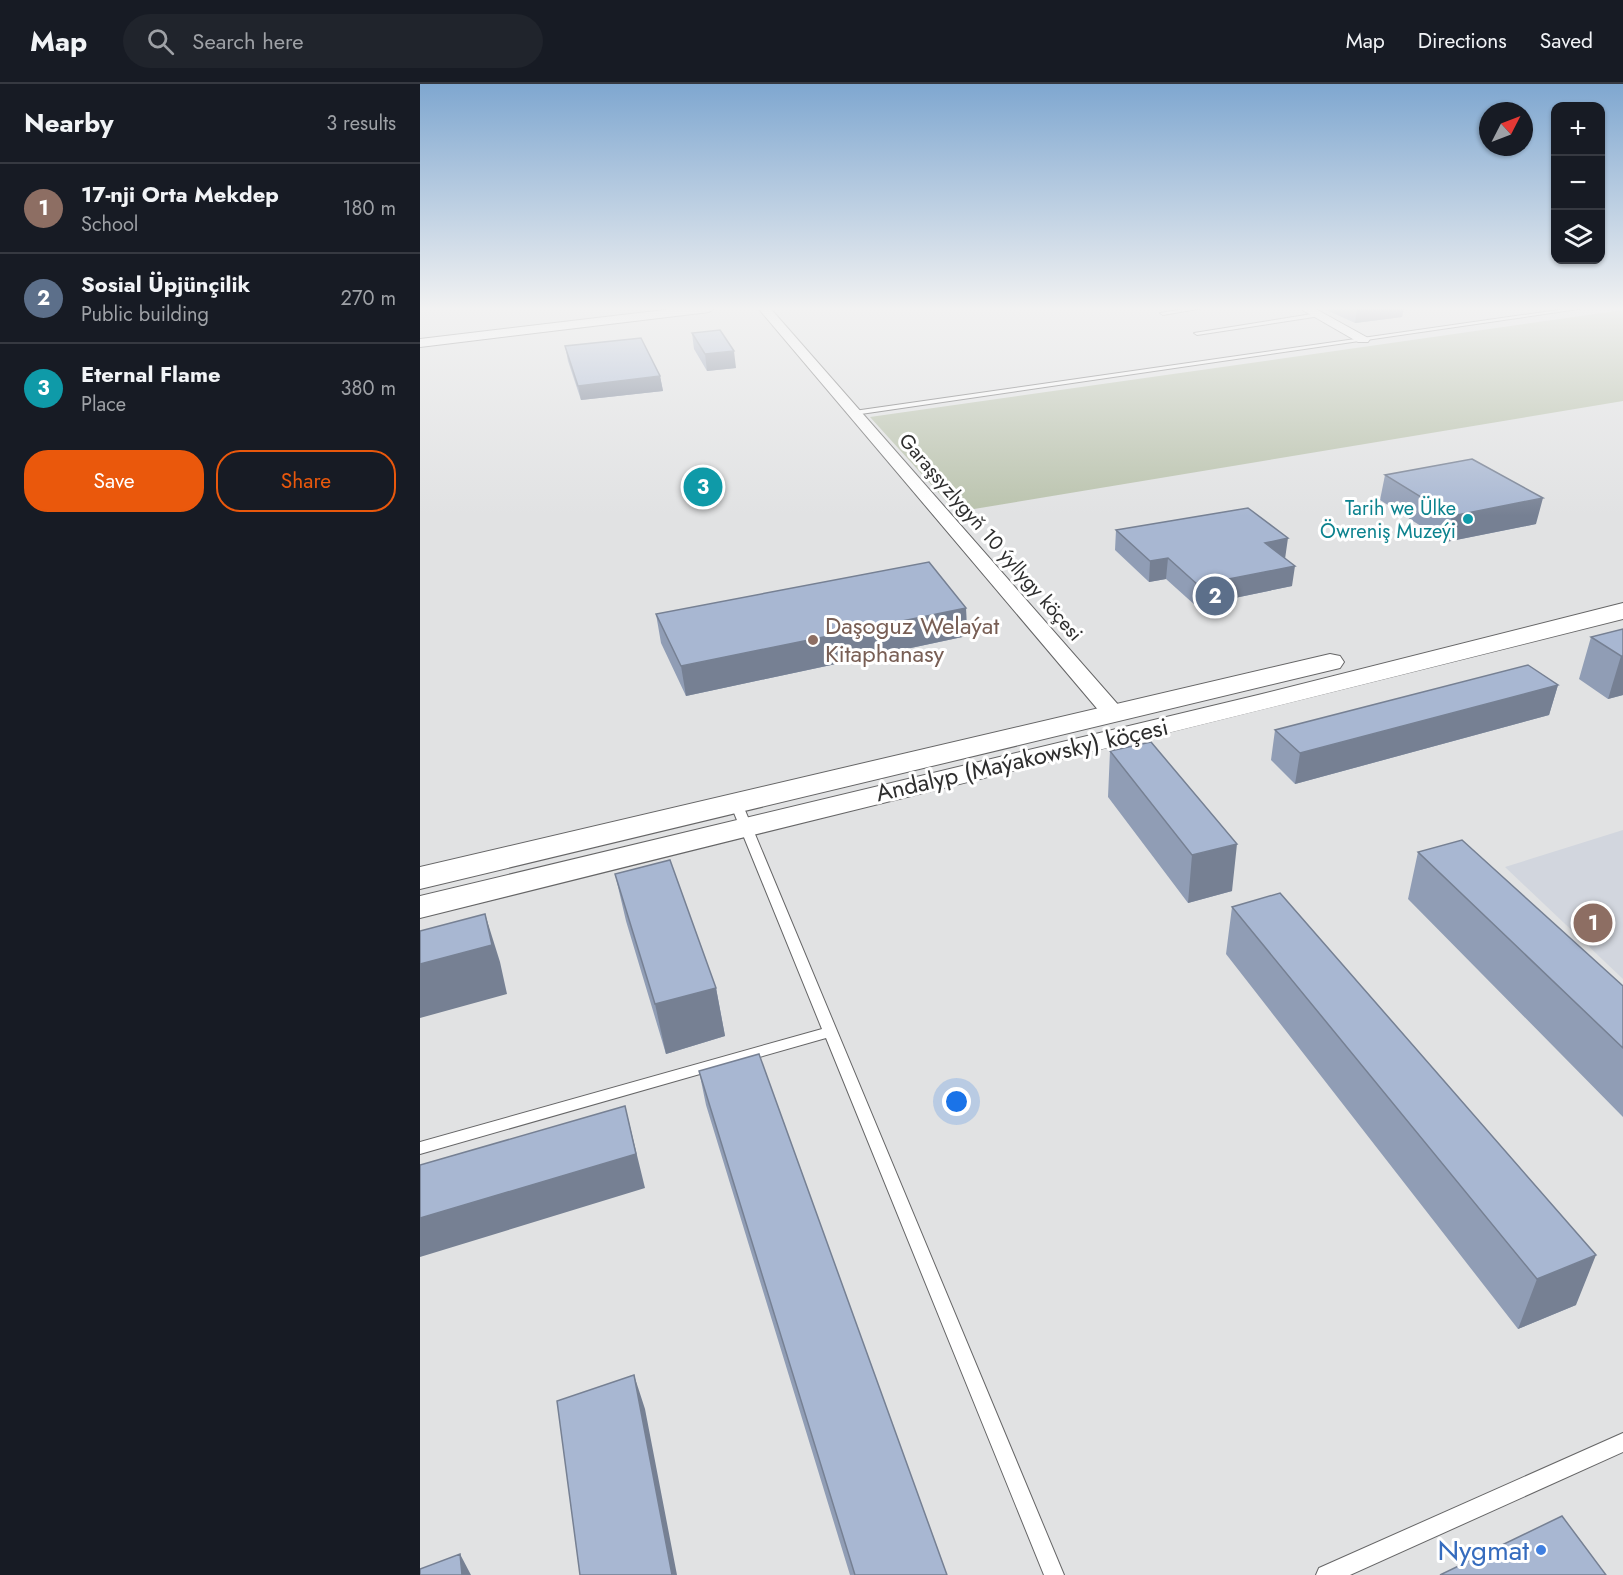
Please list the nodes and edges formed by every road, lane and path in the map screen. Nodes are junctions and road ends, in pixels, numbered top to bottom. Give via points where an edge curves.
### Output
1 (824, 378) edge
2 (1098, 378) edge
3 (854, 413) junction
4 (1623, 591) edge
5 (1623, 611) edge
6 (1113, 714) junction
7 (741, 814) junction
8 (420, 878) edge
9 (420, 907) edge
10 (830, 1032) junction
11 (420, 1148) edge
12 (1623, 1442) edge
13 (1054, 1575) edge
14 (1326, 1575) edge

1 - 3 street, Garaşsyzlygyň 10 ýyllygy köçesi
2 - 3 lane
3 - 6 street, Garaşsyzlygyň 10 ýyllygy köçesi
4 - 6 main road, Andalyp (Maýakowsky) köçesi
5 - 7 main road, Andalyp (Maýakowsky) köçesi via 1248,706
6 - 7 main road, Andalyp (Maýakowsky) köçesi
7 - 8 main road, Andalyp (Maýakowsky) köçesi
7 - 9 main road, Andalyp (Maýakowsky) köçesi
7 - 10 lane
10 - 11 lane
10 - 13 lane
12 - 14 lane

